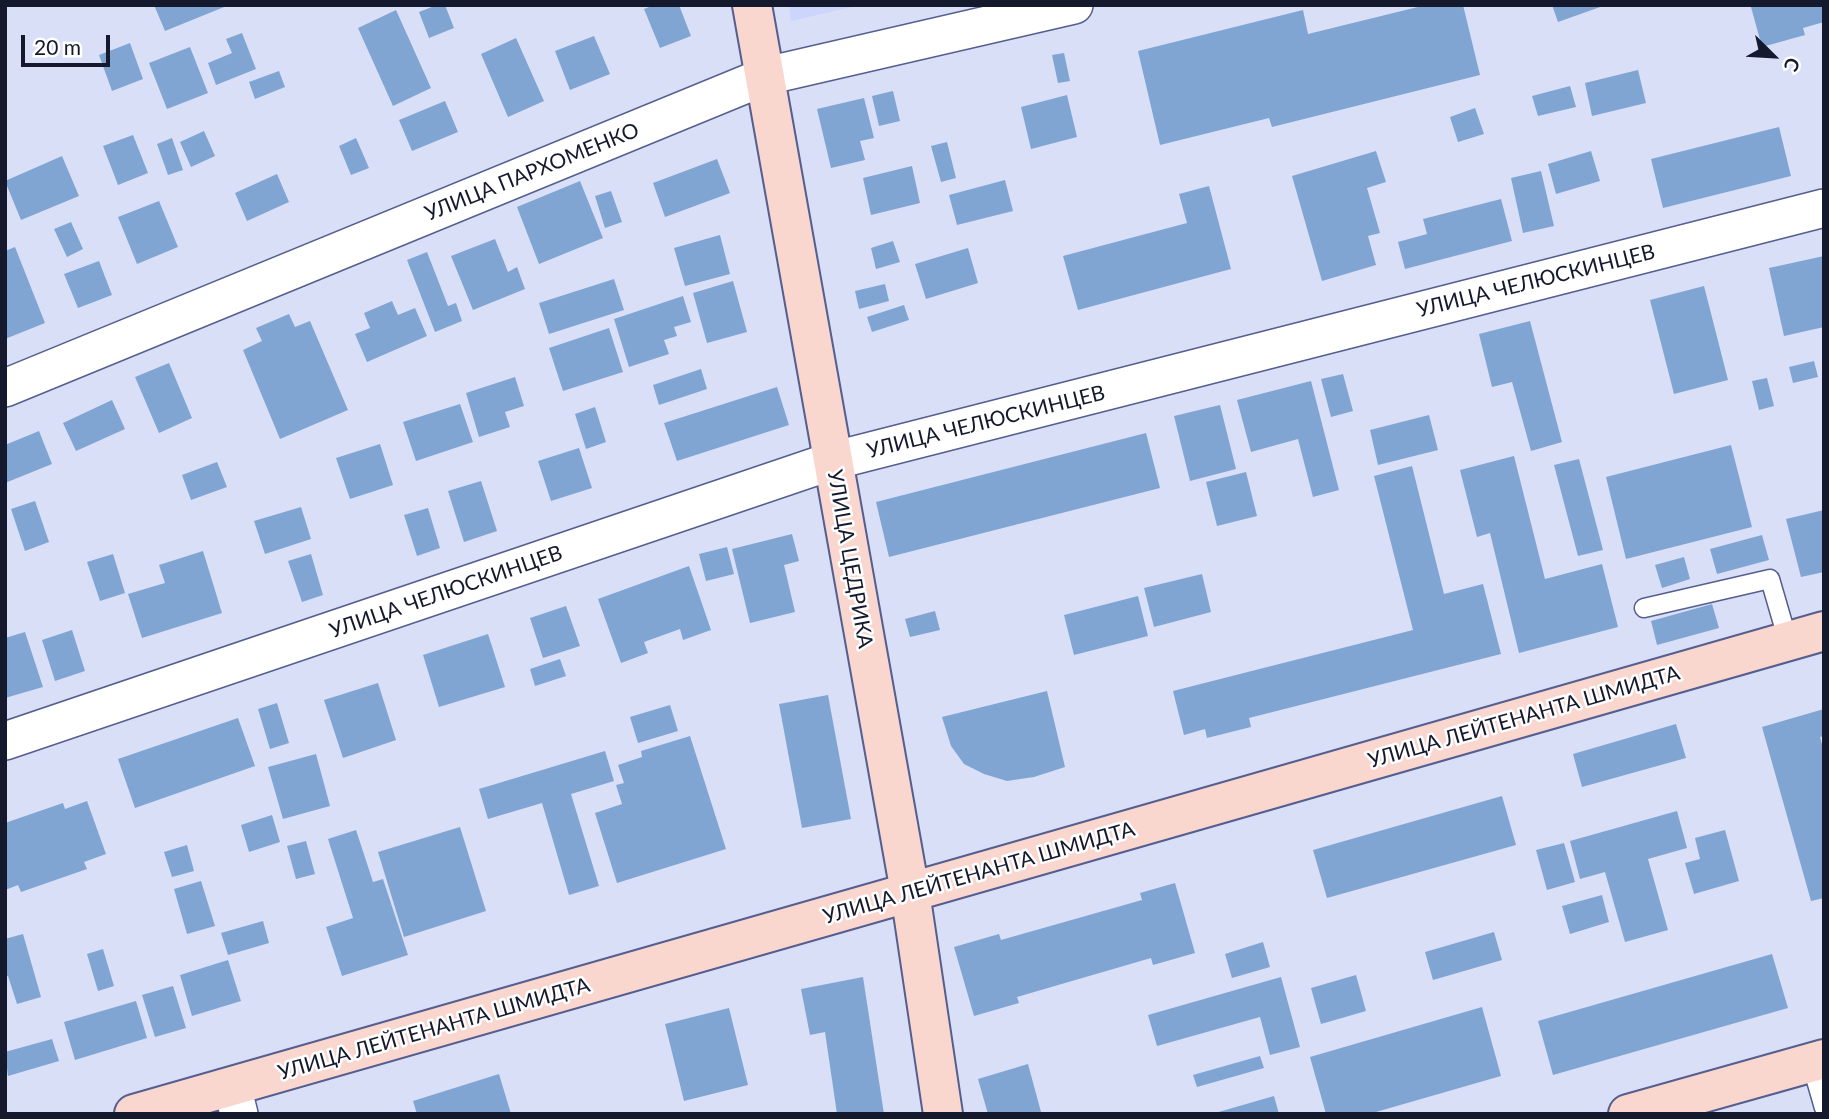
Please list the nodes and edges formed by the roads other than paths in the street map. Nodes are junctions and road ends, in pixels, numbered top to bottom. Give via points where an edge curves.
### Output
1 (752, 5) edge
2 (1074, 5) edge
3 (766, 76) junction
4 (1824, 208) edge
5 (5, 388) edge
6 (832, 461) junction
7 (1644, 608) dead end
8 (1806, 636) edge
9 (5, 741) edge
10 (911, 892) junction
11 (1817, 1061) edge
12 (235, 1100) edge
13 (1824, 1108) edge
14 (134, 1114) edge
15 (943, 1114) edge
16 (1628, 1114) edge

1 - 3 street, УЛИЦА ЦЕДРИКА
2 - 3 street, УЛИЦА ПАРХОМЕНКО
3 - 5 street, УЛИЦА ПАРХОМЕНКО
3 - 6 street, УЛИЦА ЦЕДРИКА
4 - 6 street, УЛИЦА ЧЕЛЮСКИНЦЕВ
6 - 9 street, УЛИЦА ЧЕЛЮСКИНЦЕВ
6 - 10 street, УЛИЦА ЦЕДРИКА
7 - 8 lane via 1770,579
8 - 10 street, УЛИЦА ЛЕЙТЕНАНТА ШМИДТА
10 - 12 street, УЛИЦА ЛЕЙТЕНАНТА ШМИДТА
10 - 15 street, УЛИЦА ЦЕДРИКА
11 - 13 lane
11 - 16 street
12 - 14 street, УЛИЦА ЛЕЙТЕНАНТА ШМИДТА

